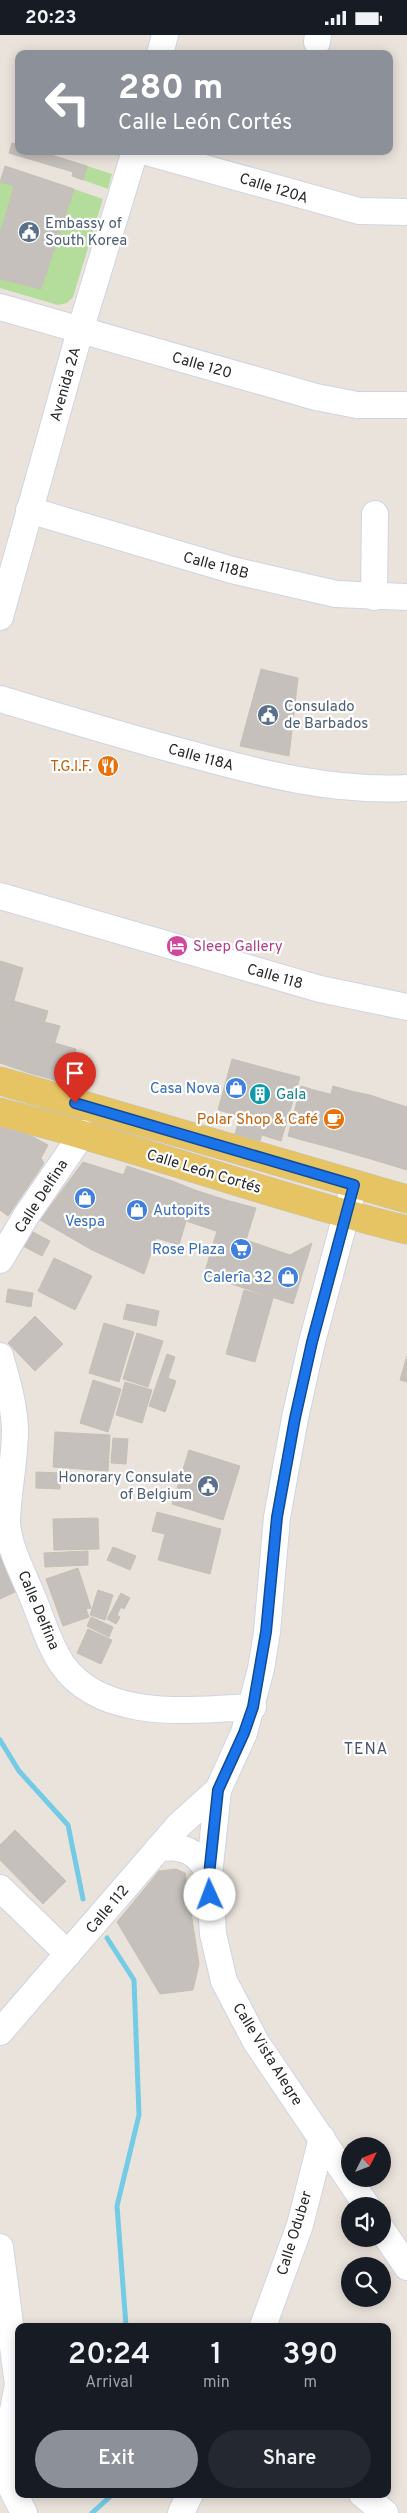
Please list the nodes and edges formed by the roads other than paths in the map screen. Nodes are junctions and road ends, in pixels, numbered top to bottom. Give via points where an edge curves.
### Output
1 (165, 35) edge
2 (161, 50) edge
3 (134, 155) edge
4 (157, 155) edge
5 (407, 212) edge
6 (0, 307) edge
7 (80, 331) junction
8 (407, 405) edge
9 (29, 510) junction
10 (375, 514) dead end
11 (374, 597) junction
12 (407, 597) edge
13 (0, 617) edge
14 (0, 699) edge
15 (407, 788) edge
16 (0, 896) edge
17 (407, 1007) edge
18 (0, 1081) edge
19 (0, 1112) edge
20 (82, 1133) junction
21 (354, 1185) junction
22 (407, 1199) edge
23 (347, 1215) junction
24 (26, 1216) junction
25 (0, 1221) edge
26 (407, 1230) edge
27 (0, 1260) edge
28 (0, 1356) edge
29 (253, 1707) junction
30 (218, 1790) junction
31 (158, 1849) junction
32 (209, 1875) junction
33 (0, 1888) edge
34 (68, 1954) junction
35 (0, 2032) edge
36 (322, 2138) junction
37 (361, 2197) edge
38 (391, 2243) edge
39 (0, 2247) edge
40 (407, 2267) edge
41 (264, 2323) edge
42 (15, 2362) edge
43 (15, 2400) edge
44 (2, 2476) edge
45 (15, 2498) edge
46 (15, 2498) edge
47 (188, 2498) edge
48 (367, 2498) edge
49 (24, 2513) edge
50 (181, 2513) edge
51 (385, 2513) edge

1 - 2 street
3 - 7 street, Avenida 2A
4 - 5 street, Calle 120A via 359,211
6 - 7 street, Calle 120
7 - 8 street, Calle 120 via 316,397 357,405
7 - 9 street, Avenida 2A
9 - 11 street, Calle 118B via 232,570 336,594
9 - 13 street, Avenida 2A
10 - 11 street
11 - 12 street, Calle 118B
14 - 15 street, Calle 118A via 242,768 307,782
16 - 17 street, Calle 118 via 320,989
18 - 21 main road, Calle León Cortés
19 - 20 main road, Calle León Cortés
20 - 23 main road, Calle León Cortés
20 - 24 street, Calle Delfina
21 - 22 main road, Calle León Cortés
21 - 23 street, Calle Vista Alegre
23 - 26 main road, Calle León Cortés
23 - 29 street, Calle Vista Alegre via 312,1342 294,1427 277,1517 266,1632
24 - 25 street
24 - 27 street, Calle Delfina
28 - 29 street, Calle Delfina via 12,1396 15,1430 7,1521 10,1539 62,1664 86,1687 135,1706 166,1710
29 - 30 street, Calle Vista Alegre
30 - 31 street, Calle 112
30 - 32 street, Calle Vista Alegre
31 - 32 street via 184,1848 204,1863
31 - 34 street, Calle 112
32 - 36 street, Calle Vista Alegre via 213,1934 224,1981 256,2042
33 - 34 street
34 - 35 street, Calle 112
36 - 37 street, Calle Vista Alegre
36 - 41 street, Calle Oduber via 300,2225
38 - 40 street
39 - 42 street
43 - 44 street
44 - 45 street
46 - 49 street
47 - 50 street
48 - 51 street

